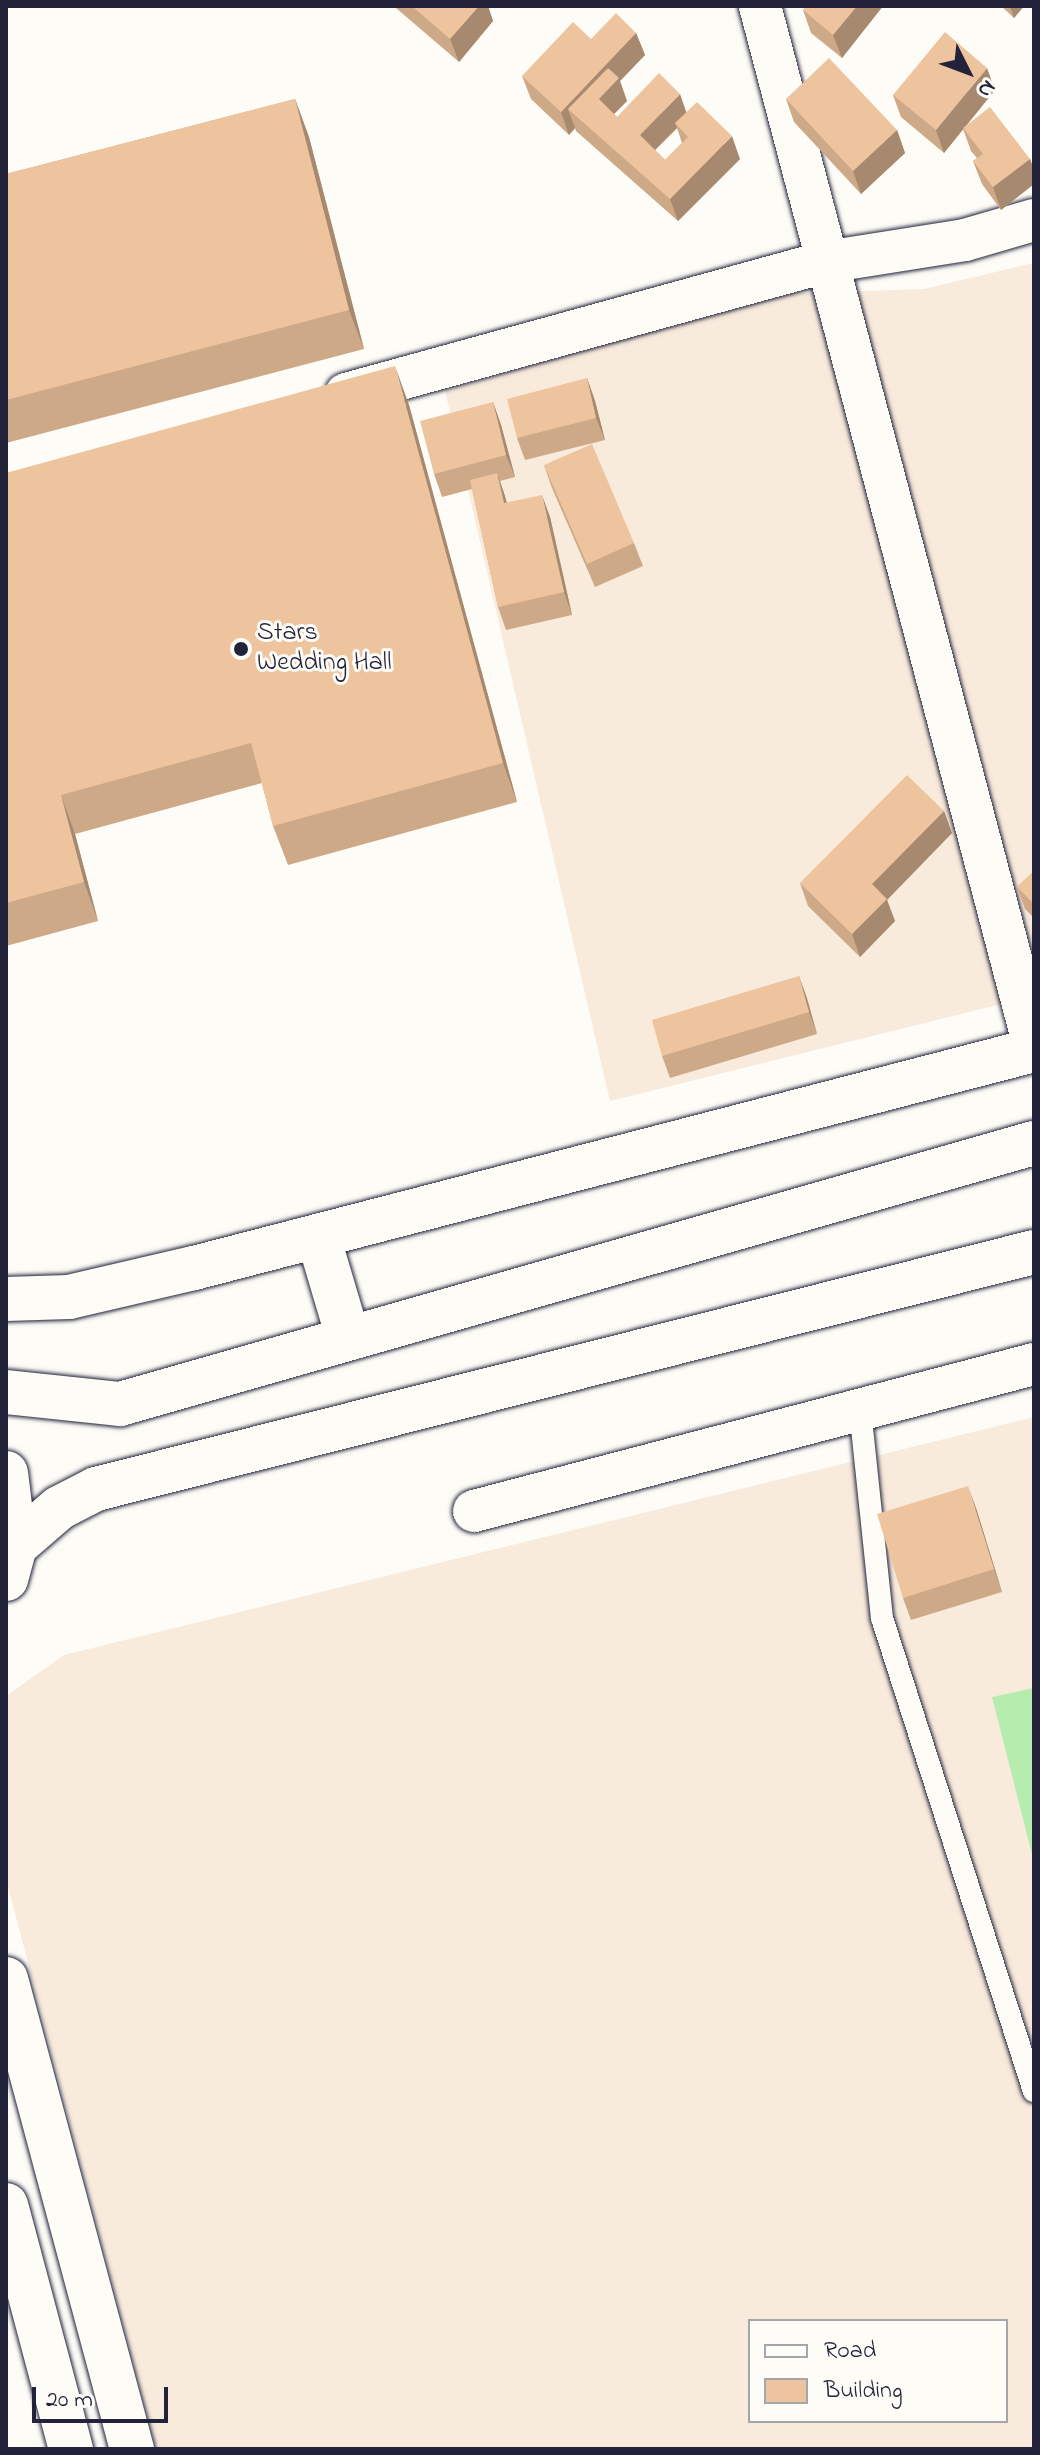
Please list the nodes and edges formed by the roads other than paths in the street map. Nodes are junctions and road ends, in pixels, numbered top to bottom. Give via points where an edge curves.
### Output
1 (760, 6) edge
2 (1034, 220) edge
3 (826, 262) junction
4 (310, 404) edge
5 (1034, 1048) edge
6 (1034, 1143) edge
7 (318, 1236) junction
8 (1034, 1252) edge
9 (6, 1299) edge
10 (347, 1334) junction
11 (1034, 1364) edge
12 (6, 1392) edge
13 (860, 1409) junction
14 (6, 1473) edge
15 (474, 1511) dead end
16 (10, 1562) edge
17 (6, 1979) edge
18 (1034, 2091) edge
19 (6, 2205) edge
20 (71, 2449) edge
21 (132, 2449) edge

1 - 3 street
2 - 3 street via 965,240
3 - 4 street
3 - 5 street
5 - 7 main road
6 - 10 main road
7 - 9 main road via 69,1297
7 - 10 main road
8 - 16 main road via 96,1489 59,1508
10 - 12 main road via 120,1404
11 - 13 street
13 - 15 street
13 - 18 lane via 882,1618
14 - 16 main road
17 - 21 main road
19 - 20 main road

